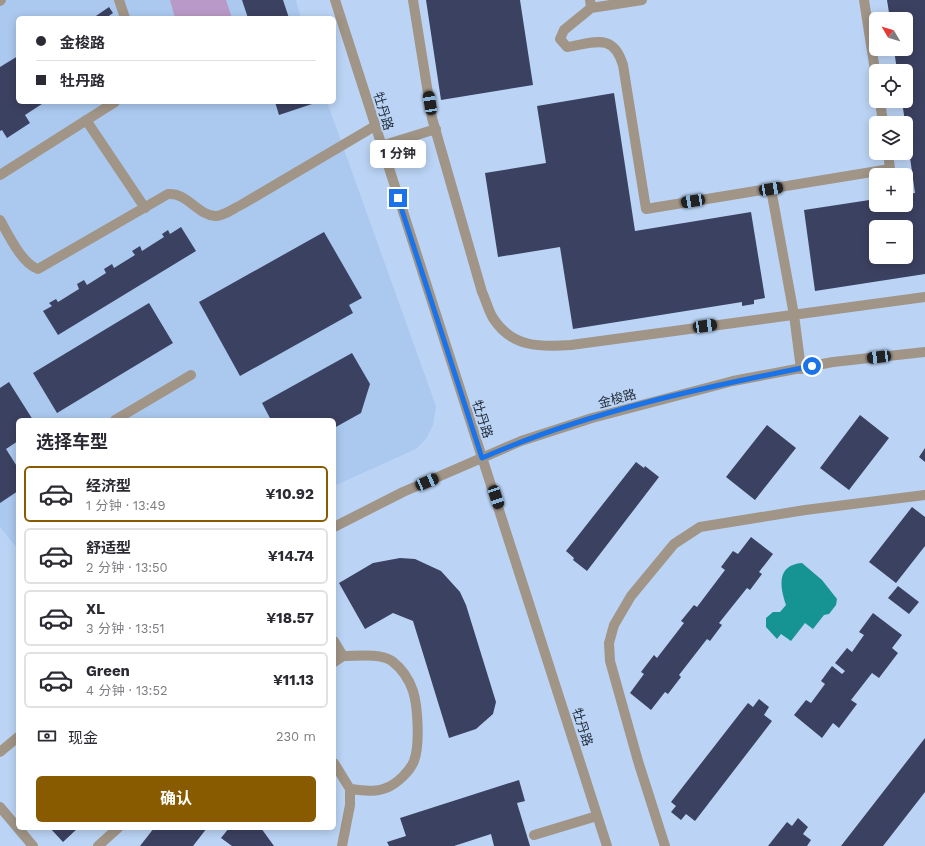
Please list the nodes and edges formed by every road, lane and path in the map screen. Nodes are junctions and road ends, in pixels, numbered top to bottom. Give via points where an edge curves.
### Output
1 (119, 0) edge
2 (335, 0) edge
3 (414, 0) edge
4 (642, 0) edge
5 (864, 0) edge
6 (590, 4) edge
7 (124, 16) edge
8 (874, 64) edge
9 (112, 104) edge
10 (86, 120) junction
11 (375, 126) junction
12 (436, 129) junction
13 (381, 146) junction
14 (889, 160) edge
15 (0, 175) edge
16 (771, 189) junction
17 (145, 208) junction
18 (0, 220) edge
19 (925, 297) edge
20 (794, 314) junction
21 (925, 352) edge
22 (801, 369) junction
23 (191, 375) dead end
24 (119, 418) edge
25 (482, 458) junction
26 (925, 495) edge
27 (336, 526) edge
28 (336, 644) edge
29 (343, 656) junction
30 (336, 661) edge
31 (16, 739) edge
32 (0, 752) edge
33 (336, 766) edge
34 (350, 789) junction
35 (0, 807) edge
36 (597, 816) junction
37 (16, 826) edge
38 (19, 830) edge
39 (116, 830) edge
40 (534, 835) dead end
41 (33, 846) edge
42 (98, 846) edge
43 (342, 846) edge
44 (607, 846) edge
45 (665, 846) edge

1 - 7 street
2 - 11 street, 牡丹路
3 - 12 street
4 - 6 street
5 - 8 street
6 - 16 street via 564,30 560,39 567,47 602,42 616,48 620,54 624,65 646,209
9 - 10 street
10 - 15 street
10 - 17 street
11 - 13 street, 牡丹路
11 - 17 street via 221,215 208,214 176,193 168,194
12 - 13 street
12 - 20 street via 482,292 493,318 505,332 518,340 534,346 571,344
13 - 25 street, 牡丹路
14 - 16 street via 890,169
16 - 20 street
17 - 18 street via 38,269 25,261
19 - 20 street
20 - 22 street
21 - 22 street, 金梭路 via 833,362
22 - 25 street, 金梭路 via 733,381 592,418 521,441
23 - 24 street
25 - 27 street, 金梭路 via 403,492
25 - 36 street, 牡丹路
26 - 45 street via 805,510 700,527 674,544 631,596 614,625 609,642 610,661
28 - 29 street
29 - 30 street
29 - 34 street via 377,656 391,661 405,674 413,691 417,714 417,742 414,760 408,771 388,788 376,791
31 - 32 street
33 - 34 street
34 - 43 street via 350,805
35 - 37 street
36 - 40 street
36 - 44 street, 牡丹路
38 - 41 street
39 - 42 street

